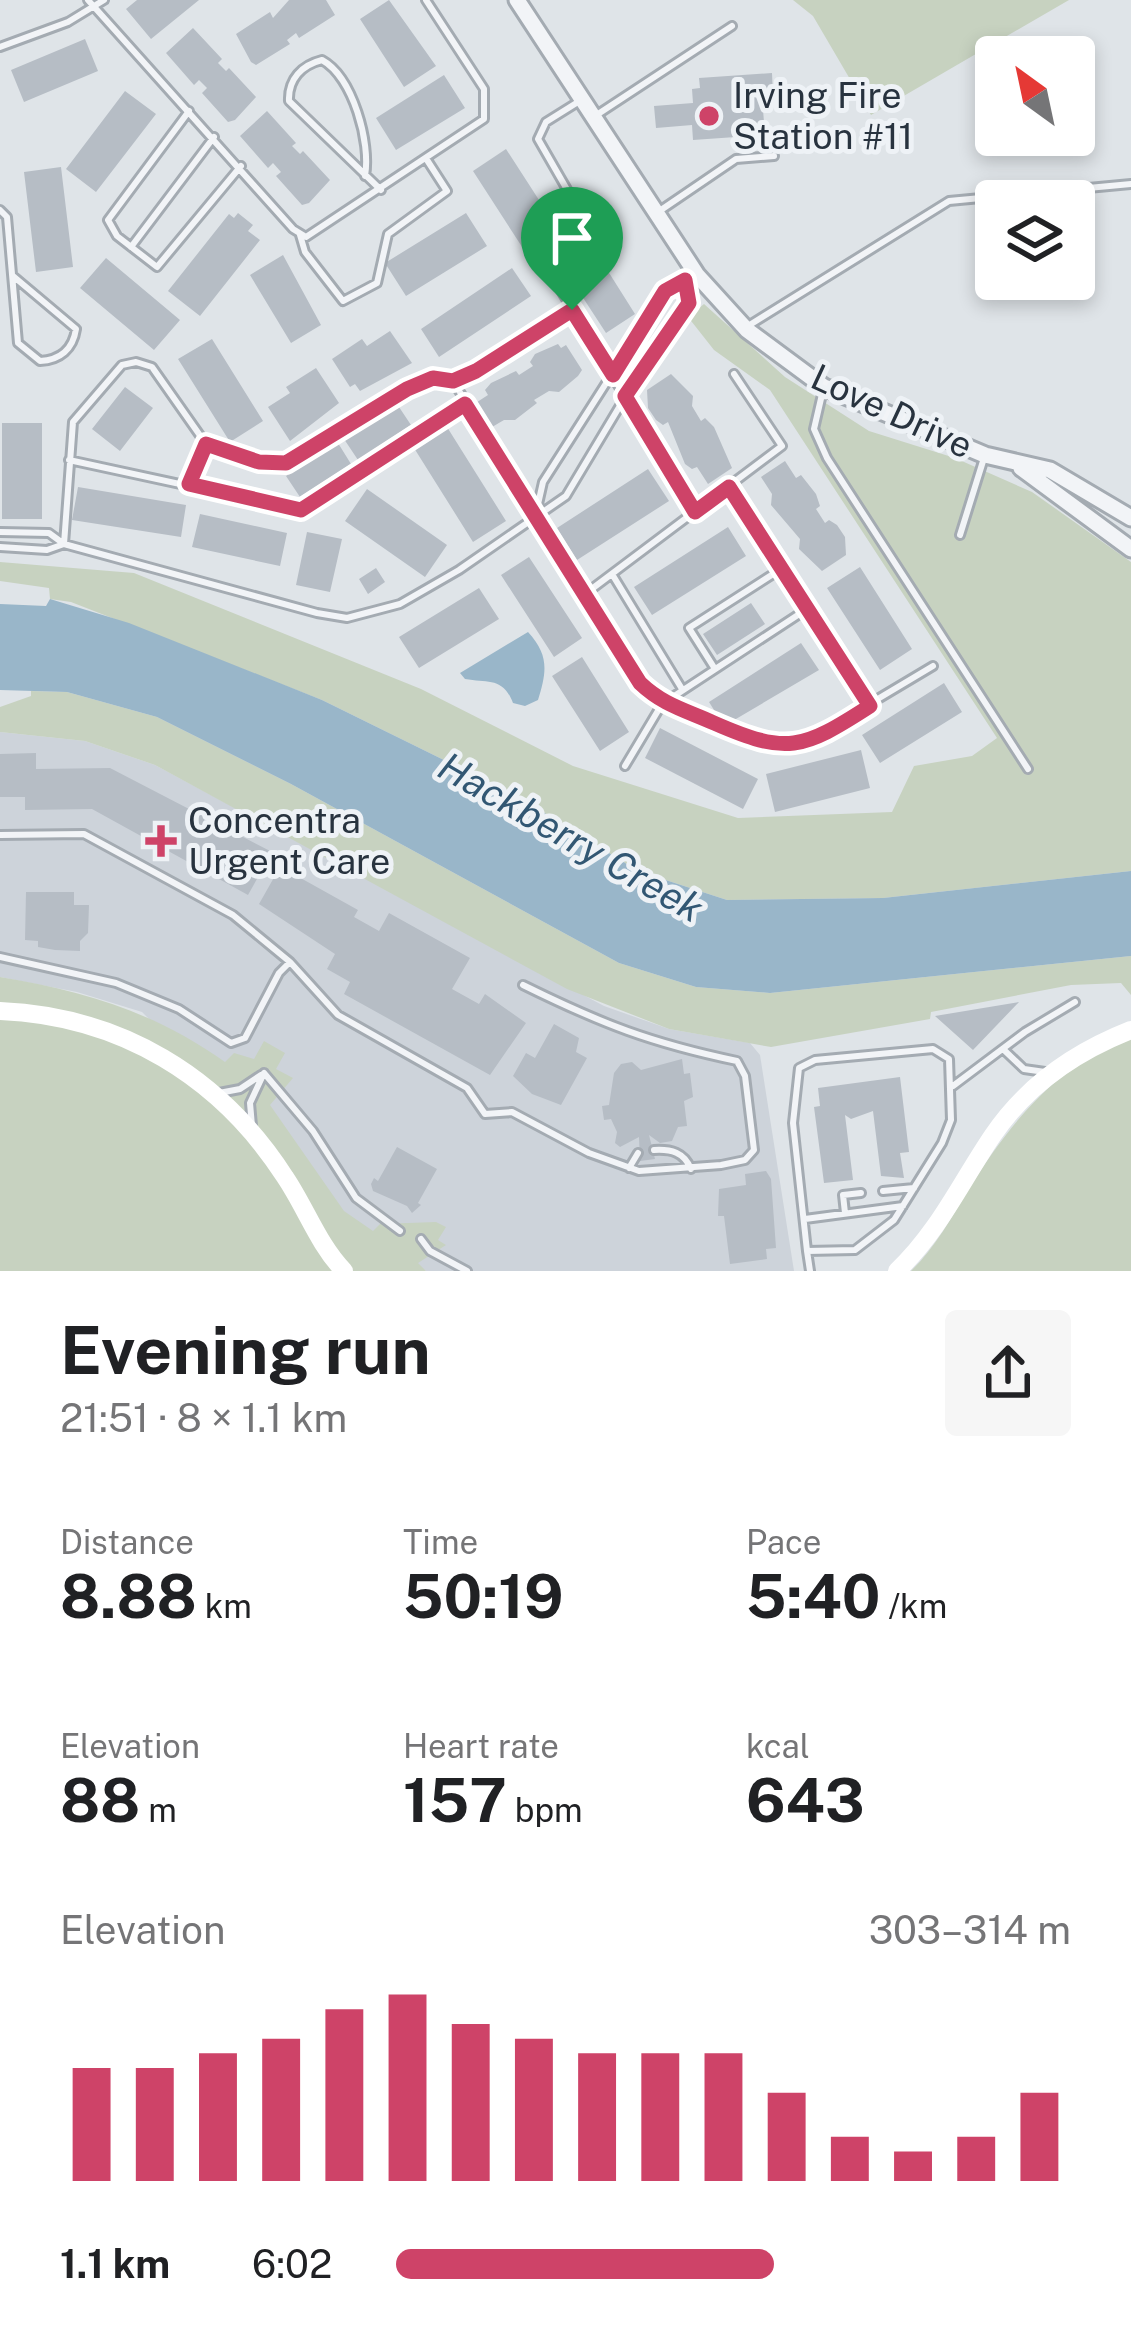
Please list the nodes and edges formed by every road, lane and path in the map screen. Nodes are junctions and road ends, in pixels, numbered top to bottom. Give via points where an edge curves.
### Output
1 (88, 0) edge
2 (104, 0) edge
3 (426, 0) edge
4 (517, 0) edge
5 (96, 8) junction
6 (733, 26) dead end
7 (0, 47) edge
8 (581, 100) junction
9 (189, 111) junction
10 (592, 118) junction
11 (214, 137) junction
12 (774, 156) dead end
13 (427, 160) junction
14 (241, 166) junction
15 (365, 176) junction
16 (1131, 184) edge
17 (381, 190) junction
18 (0, 210) edge
19 (655, 214) junction
20 (300, 235) junction
21 (131, 247) junction
22 (689, 275) junction
23 (13, 276) junction
24 (572, 310) junction
25 (745, 328) junction
26 (734, 374) dead end
27 (613, 375) junction
28 (453, 381) junction
29 (824, 387) junction
30 (625, 396) junction
31 (465, 404) junction
32 (206, 444) junction
33 (986, 454) junction
34 (69, 460) junction
35 (1019, 466) junction
36 (189, 484) junction
37 (729, 487) junction
38 (695, 512) junction
39 (535, 516) junction
40 (1131, 518) edge
41 (0, 532) edge
42 (960, 535) dead end
43 (64, 544) junction
44 (0, 547) edge
45 (1131, 549) edge
46 (782, 569) junction
47 (612, 574) junction
48 (585, 594) junction
49 (807, 609) junction
50 (933, 666) dead end
51 (715, 669) junction
52 (682, 690) junction
53 (662, 704) junction
54 (870, 706) junction
55 (626, 766) dead end
56 (1028, 769) dead end
57 (0, 835) edge
58 (0, 957) edge
59 (290, 962) junction
60 (524, 986) dead end
61 (1076, 1002) dead end
62 (0, 1011) edge
63 (1131, 1030) edge
64 (1003, 1049) junction
65 (1024, 1070) junction
66 (1053, 1071) junction
67 (264, 1073) junction
68 (952, 1086) junction
69 (216, 1093) junction
70 (1023, 1100) junction
71 (253, 1130) junction
72 (654, 1150) dead end
73 (638, 1153) dead end
74 (629, 1168) junction
75 (691, 1169) junction
76 (914, 1188) junction
77 (883, 1191) dead end
78 (861, 1193) dead end
79 (903, 1206) junction
80 (845, 1213) junction
81 (804, 1220) junction
82 (400, 1231) dead end
83 (422, 1239) dead end
84 (807, 1251) junction
85 (344, 1271) edge
86 (467, 1271) edge
87 (810, 1271) edge
88 (897, 1271) edge

1 - 5 lane
2 - 5 lane
3 - 13 lane via 488,103 478,125
4 - 8 street, Love Drive
5 - 7 lane
5 - 9 lane
6 - 10 lane
8 - 10 street, Love Drive
8 - 24 lane via 546,122 538,139 588,226 586,242 552,274
9 - 11 lane
9 - 21 lane via 108,220
10 - 19 street, Love Drive
11 - 14 lane
11 - 21 lane
12 - 19 lane via 736,159
13 - 17 lane
13 - 20 lane via 447,191 388,234 376,283 343,301
14 - 20 lane
14 - 21 lane via 157,267
15 - 15 lane via 289,100 294,77 310,63 322,60 341,77 368,150
15 - 17 lane
16 - 25 lane via 949,201
17 - 20 lane
18 - 23 lane
19 - 22 street, Love Drive
22 - 25 street, Love Drive
22 - 27 lane via 665,291
22 - 30 lane via 689,303
23 - 23 lane via 17,343 40,361 61,356 76,329
24 - 27 lane
24 - 28 lane
25 - 29 street, Love Drive
26 - 37 lane via 782,446
27 - 30 lane
27 - 39 lane via 543,482
28 - 31 lane
28 - 32 lane via 433,378 407,389 286,463
29 - 33 street, Love Drive
29 - 56 lane via 814,429 827,458
30 - 38 lane
30 - 39 lane via 566,496
31 - 36 lane via 301,510
31 - 39 lane
32 - 34 lane via 167,384 136,362 112,371 73,422
32 - 36 lane
33 - 35 street, Love Drive
33 - 42 lane
34 - 36 lane
34 - 43 lane
35 - 40 street, Love Drive via 1050,470
35 - 45 street, Love Drive
37 - 38 lane
37 - 46 lane
38 - 47 lane
39 - 43 lane via 400,604 347,618
39 - 48 lane
41 - 43 lane via 49,533
43 - 44 lane
46 - 49 lane
46 - 51 lane via 689,628
47 - 48 lane
47 - 52 lane
48 - 53 lane
49 - 51 lane
49 - 54 lane
50 - 54 lane
51 - 52 lane
52 - 53 lane
53 - 54 lane via 762,745 809,740
53 - 55 lane
57 - 59 lane via 84,834 233,915
58 - 59 lane via 149,995 231,1043 245,1038
59 - 74 lane via 338,1015 467,1088 485,1114 512,1112
60 - 75 lane via 615,1030 737,1061 754,1150 745,1160
61 - 64 lane
62 - 69 main road via 106,1030
63 - 66 main road
64 - 65 lane
64 - 68 lane
65 - 66 lane
65 - 70 lane
66 - 70 main road
67 - 69 lane
67 - 71 lane via 250,1103
67 - 82 lane via 356,1198
68 - 76 lane via 943,1143
68 - 81 lane via 949,1059 933,1048 799,1067 793,1123
69 - 71 main road
70 - 88 main road
71 - 85 main road
72 - 75 lane via 671,1149
73 - 74 lane
74 - 75 lane
76 - 77 lane
76 - 79 lane
78 - 80 lane via 843,1195
79 - 80 lane
79 - 84 lane via 855,1250
80 - 81 lane
81 - 84 lane
83 - 86 lane
84 - 87 lane

